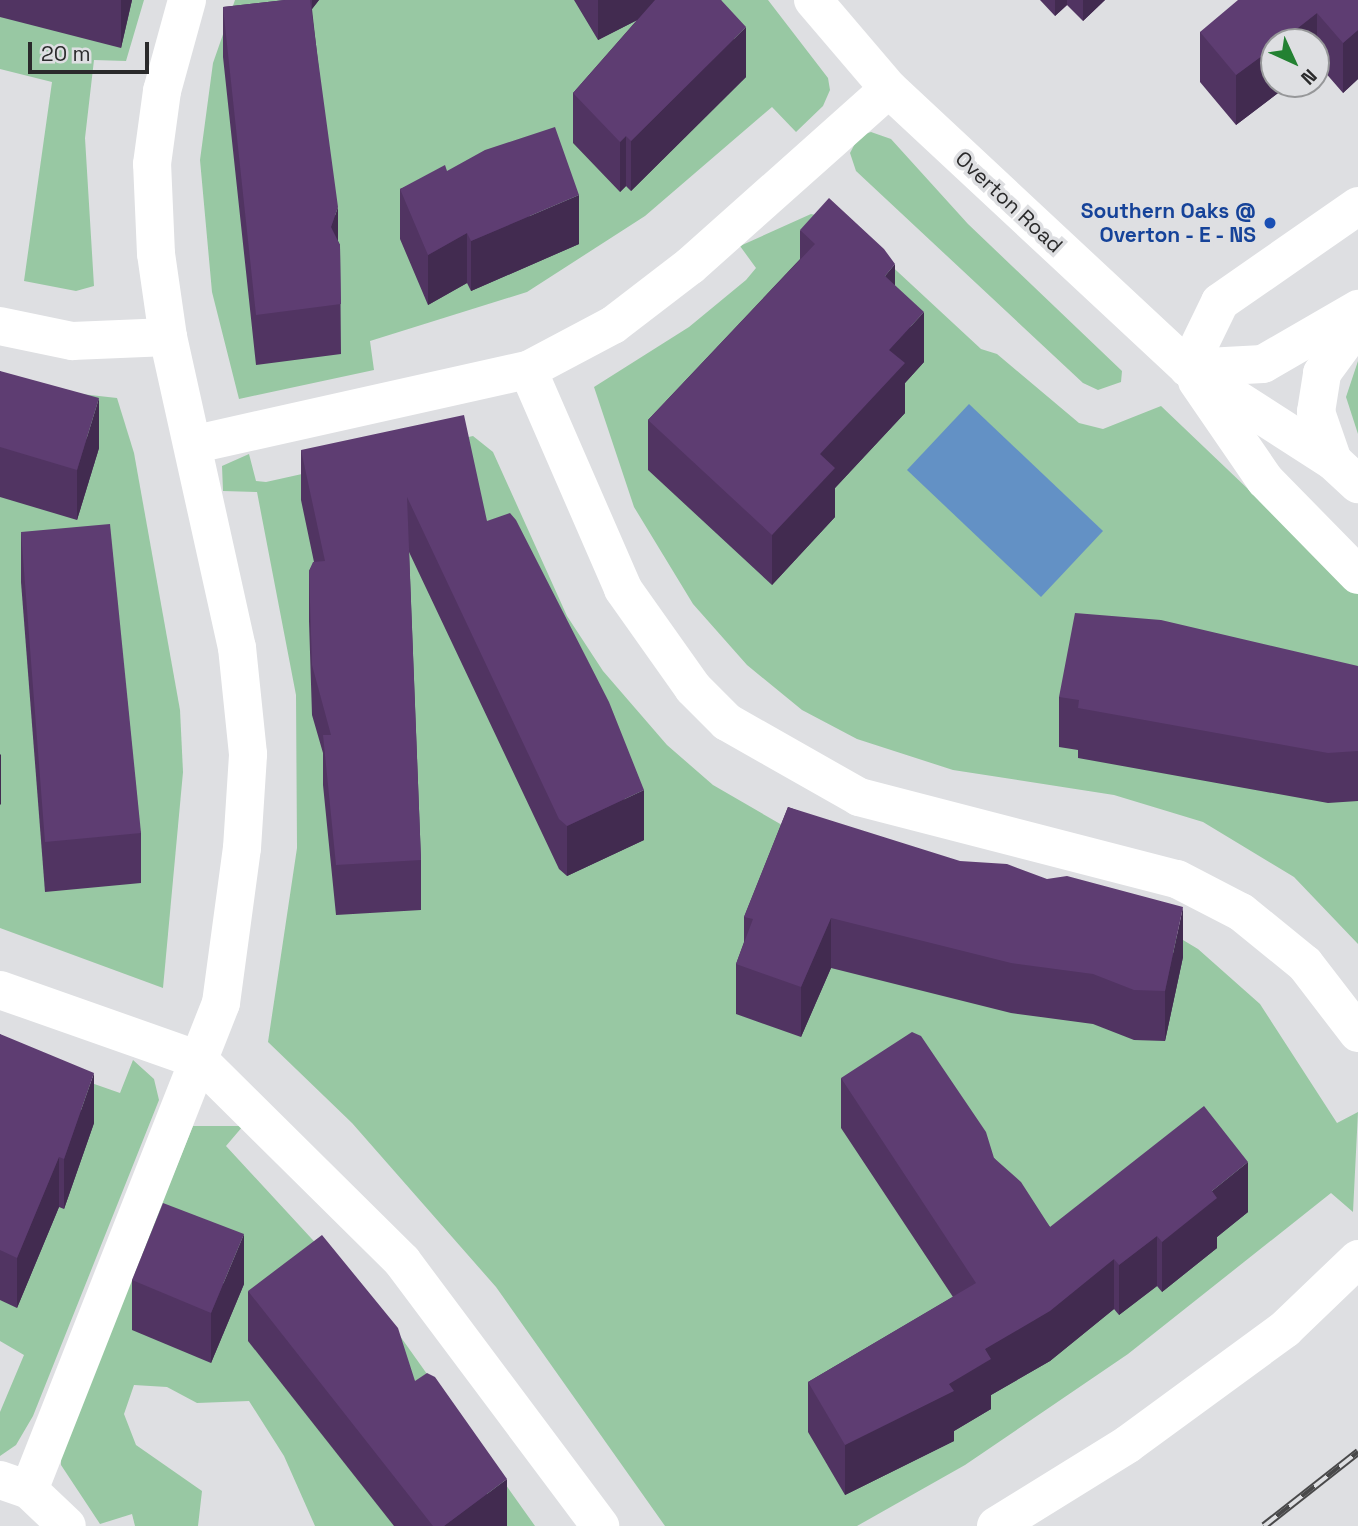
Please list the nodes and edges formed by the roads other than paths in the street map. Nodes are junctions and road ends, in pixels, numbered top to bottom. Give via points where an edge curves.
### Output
1 (187, 0) edge
2 (813, 0) edge
3 (889, 89) junction
4 (1358, 206) edge
5 (1358, 309) edge
6 (1358, 324) edge
7 (0, 326) edge
8 (168, 337) junction
9 (1188, 368) junction
10 (528, 370) junction
11 (196, 444) junction
12 (1345, 473) edge
13 (1358, 575) edge
14 (0, 990) edge
15 (1358, 1033) edge
16 (199, 1060) junction
17 (1358, 1259) edge
18 (14, 1485) edge
19 (67, 1526) edge
20 (600, 1526) edge
21 (996, 1526) edge

1 - 8 street via 162,91 152,163
2 - 3 street, Overton Road
3 - 9 street, Overton Road
3 - 10 street via 690,266 613,325
4 - 9 street via 1220,302
5 - 9 street via 1263,364
6 - 12 street via 1322,373 1316,412
7 - 8 street via 72,341
8 - 11 street
9 - 12 street, Overton Road
9 - 13 street via 1265,480
10 - 11 street
10 - 15 street via 623,589 685,678 727,722 859,797 1177,879 1241,912 1305,964
11 - 16 street via 226,574 248,754 232,941 221,1003
14 - 16 street
16 - 18 street
16 - 20 street via 402,1261
17 - 21 street via 1285,1328 1128,1444
18 - 19 street

